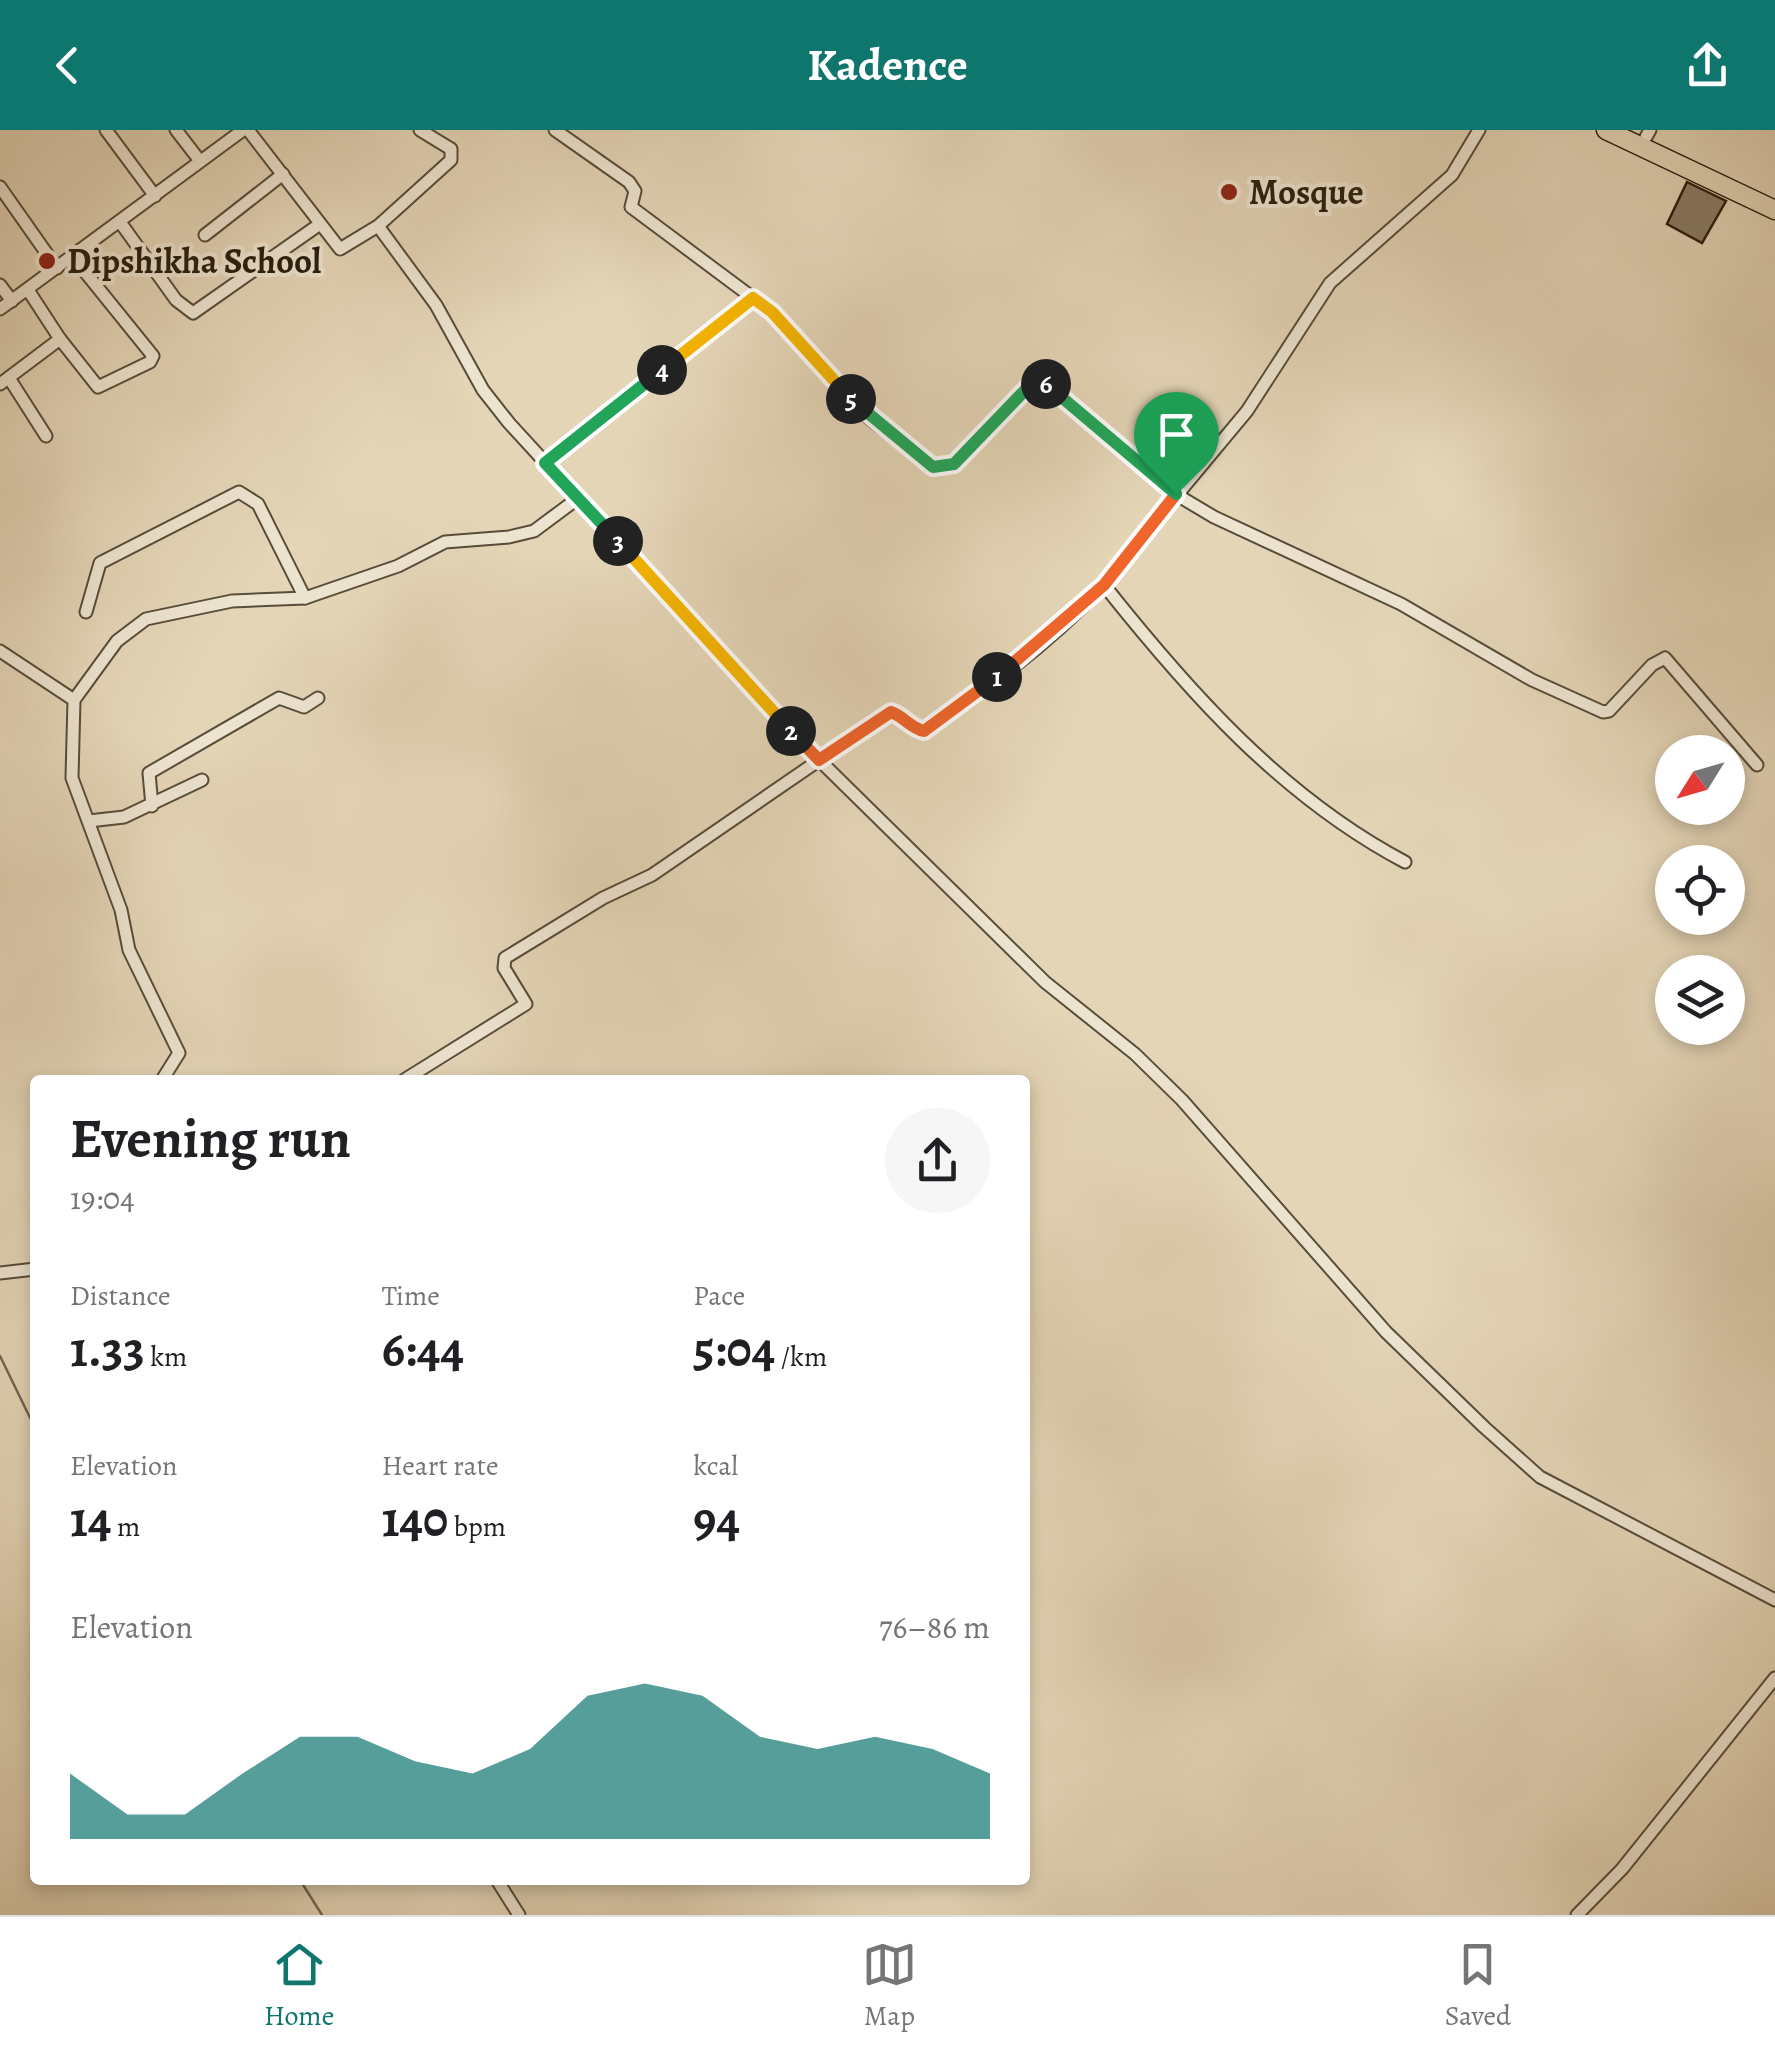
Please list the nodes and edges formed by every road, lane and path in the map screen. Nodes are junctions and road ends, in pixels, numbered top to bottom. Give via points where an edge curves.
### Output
1 (106, 130) edge
2 (176, 130) edge
3 (246, 130) edge
4 (420, 130) edge
5 (554, 130) edge
6 (1479, 130) edge
7 (1606, 130) edge
8 (1636, 133) edge
9 (200, 161) junction
10 (1692, 164) junction
11 (283, 174) junction
12 (0, 187) edge
13 (154, 196) junction
14 (1775, 198) edge
15 (12, 205) junction
16 (1775, 210) edge
17 (0, 213) edge
18 (120, 222) junction
19 (320, 224) junction
20 (378, 226) junction
21 (205, 234) dead end
22 (73, 257) junction
23 (57, 268) junction
24 (0, 285) edge
25 (28, 290) junction
26 (753, 298) junction
27 (12, 301) junction
28 (0, 309) edge
29 (60, 339) junction
30 (4, 381) edge
31 (46, 436) dead end
32 (545, 463) junction
33 (1176, 494) junction
34 (577, 499) junction
35 (1104, 585) junction
36 (305, 598) junction
37 (86, 612) dead end
38 (0, 651) edge
39 (318, 698) dead end
40 (74, 700) junction
41 (819, 760) junction
42 (1757, 765) dead end
43 (202, 780) dead end
44 (152, 806) junction
45 (88, 821) junction
46 (1405, 862) dead end
47 (165, 1075) edge
48 (412, 1075) edge
49 (30, 1270) edge
50 (0, 1273) edge
51 (1775, 1600) edge
52 (1775, 1678) edge
53 (500, 1885) edge
54 (519, 1915) edge
55 (1577, 1915) edge

1 - 13 street
2 - 9 street
3 - 9 street
3 - 11 street
4 - 20 street via 451,149 452,160
5 - 26 street via 629,182 635,191 631,207
6 - 33 street via 1452,176 1330,283 1246,411
7 - 8 highway
8 - 10 highway
9 - 13 street
10 - 14 highway
10 - 16 highway
11 - 19 street
11 - 21 street
12 - 15 street
13 - 18 street
15 - 17 street
15 - 23 street
18 - 19 street via 176,300 193,313
18 - 22 street
19 - 20 street via 344,250
20 - 32 street via 436,305 484,390
22 - 23 street
22 - 29 street via 154,356 98,387
23 - 25 street
24 - 27 street
25 - 27 street
25 - 29 street
26 - 32 street
26 - 33 street via 862,412 933,467 954,464 1040,380
27 - 28 street
29 - 30 street
30 - 31 street
32 - 34 street
33 - 35 street
33 - 42 street via 1603,712 1665,658
34 - 36 street via 534,531 444,542 398,566
34 - 41 street
35 - 41 street via 924,731 891,712
35 - 46 street via 1199,700 1254,752 1327,815
36 - 37 street via 258,504 239,492 100,562
36 - 40 street via 232,600 146,620 117,641
38 - 40 street
39 - 44 street via 304,707 280,698 149,773
40 - 45 street via 72,778
41 - 48 street via 652,875 505,958 504,968 526,1004
41 - 51 street via 1045,982 1182,1100 1386,1332 1540,1477
43 - 44 street
44 - 45 street
45 - 47 street via 130,950 179,1053
49 - 50 street
52 - 55 street via 1622,1869
53 - 54 street

